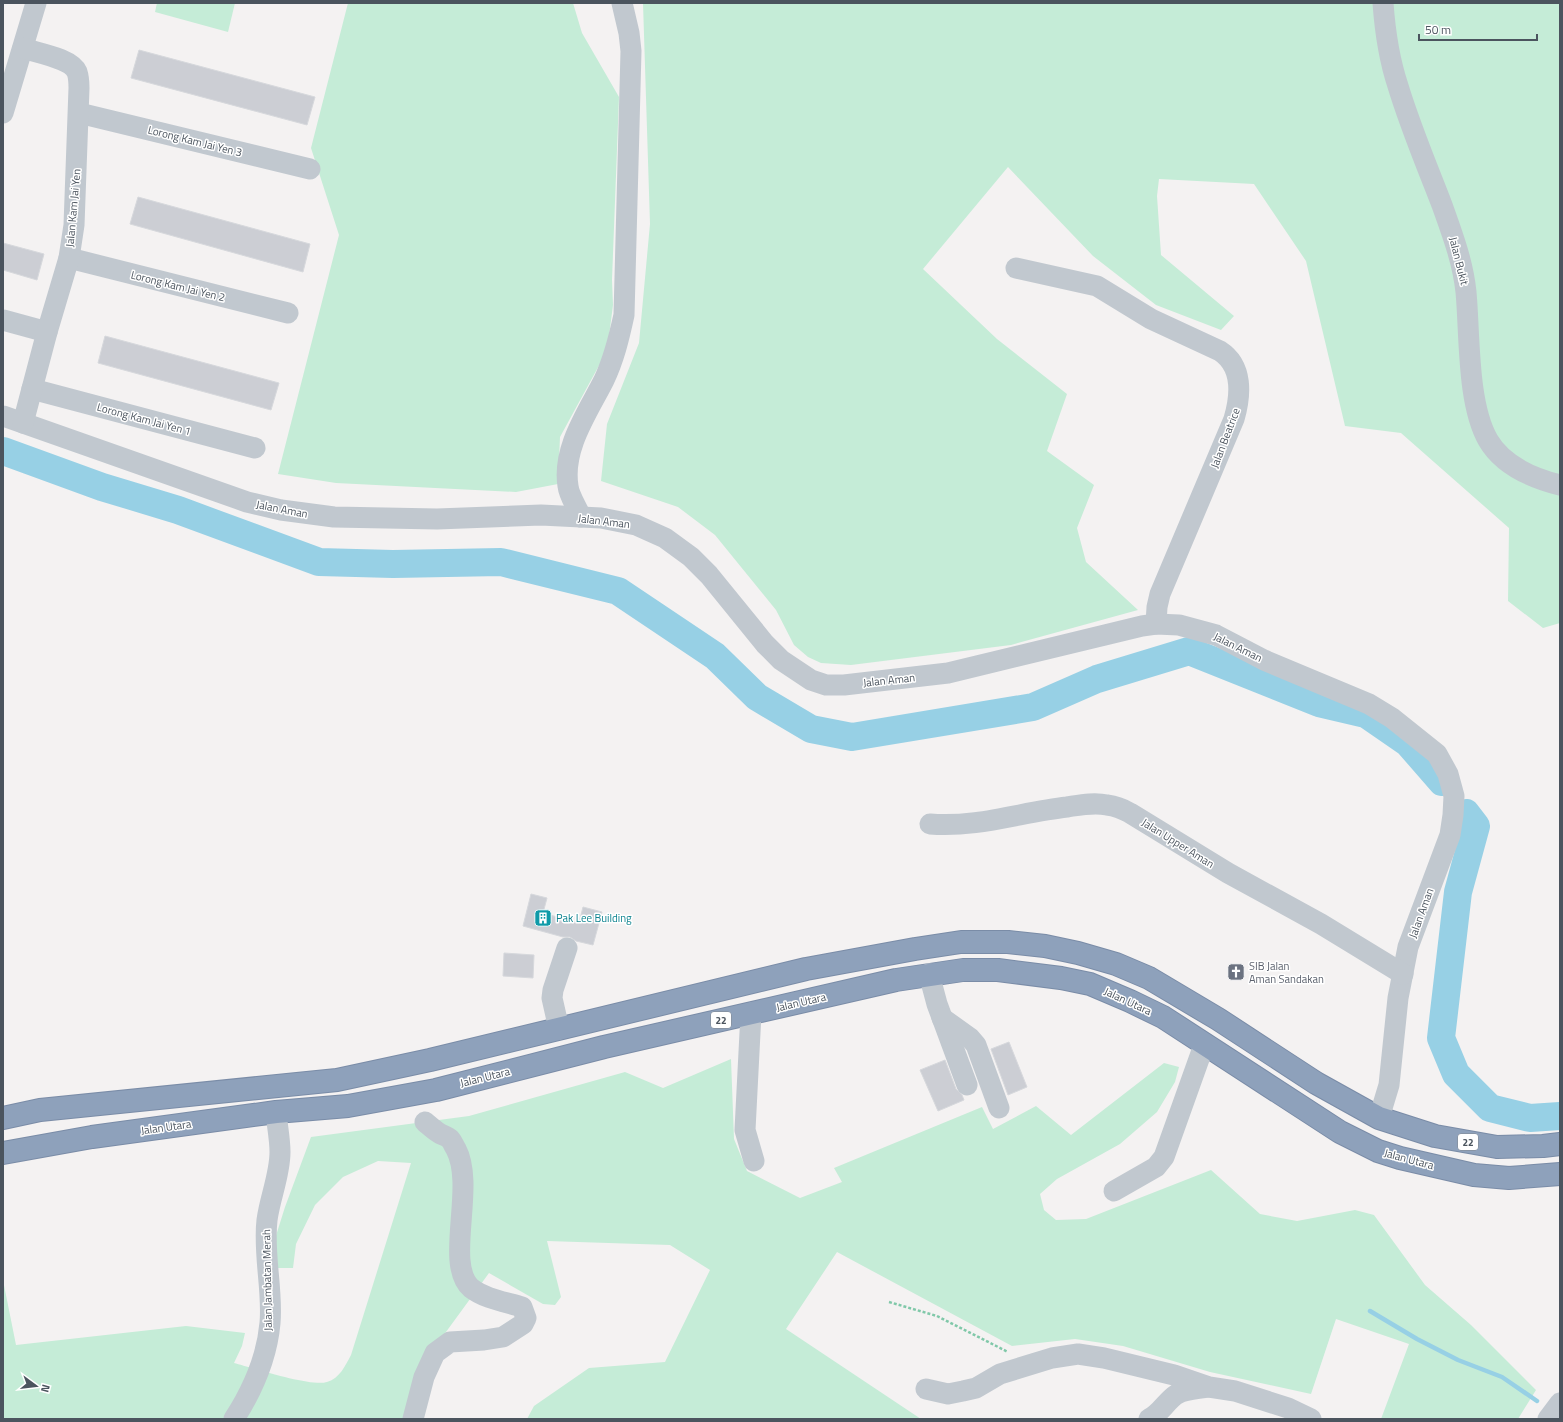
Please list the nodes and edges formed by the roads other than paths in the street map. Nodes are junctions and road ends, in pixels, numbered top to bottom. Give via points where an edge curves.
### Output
1 (36, 3) edge
2 (622, 3) edge
3 (1383, 3) edge
4 (23, 48) junction
5 (3, 113) edge
6 (79, 113) junction
7 (310, 169) dead end
8 (69, 258) junction
9 (1016, 268) dead end
10 (288, 313) dead end
11 (3, 320) edge
12 (47, 332) junction
13 (32, 389) junction
14 (3, 416) edge
15 (23, 423) junction
16 (255, 448) dead end
17 (1560, 485) edge
18 (581, 517) junction
19 (1156, 624) junction
20 (930, 824) dead end
21 (567, 948) dead end
22 (929, 974) junction
23 (1403, 974) junction
24 (750, 1013) junction
25 (942, 1018) junction
26 (559, 1029) junction
27 (1204, 1045) junction
28 (967, 1085) dead end
29 (999, 1108) dead end
30 (276, 1112) junction
31 (3, 1118) edge
32 (1379, 1118) junction
33 (425, 1122) dead end
34 (1560, 1144) edge
35 (3, 1152) edge
36 (754, 1161) dead end
37 (1560, 1169) edge
38 (1560, 1174) edge
39 (1114, 1191) dead end
40 (1209, 1387) junction
41 (926, 1389) dead end
42 (1560, 1403) edge
43 (1286, 1414) edge
44 (234, 1419) edge
45 (413, 1419) edge
46 (1149, 1419) edge
47 (1311, 1419) edge
48 (1548, 1419) edge

1 - 4 street
2 - 18 street via 631,51 624,315 616,351 570,450 568,487
3 - 17 street, Jalan Bukit via 1388,47 1398,87 1445,212 1461,263 1466,290 1478,417 1488,441 1504,460 1528,476
4 - 5 street
4 - 6 street, Jalan Kam Jai Yen via 72,65 79,78
6 - 7 street, Lorong Kam Jai Yen 3
6 - 8 street, Jalan Kam Jai Yen via 74,225
8 - 10 street, Lorong Kam Jai Yen 2
8 - 12 street, Jalan Kam Jai Yen
9 - 19 street, Jalan Beatrice via 1097,286 1151,319 1220,351 1229,357 1235,366 1239,403 1160,594
11 - 12 street
12 - 13 street, Jalan Kam Jai Yen
13 - 15 street, Jalan Kam Jai Yen
13 - 16 street, Lorong Kam Jai Yen 1
14 - 15 street, Jalan Aman
15 - 18 street, Jalan Aman via 247,502 281,510 334,517 388,519 541,515
18 - 19 street, Jalan Aman via 636,525 665,538 691,557 709,575 781,660 811,680 826,685 948,674
19 - 23 street, Jalan Aman via 1179,624 1216,635 1264,660 1369,704 1392,718 1437,754 1448,774 1454,796 1454,815 1450,836 1408,947
20 - 23 street, Jalan Upper Aman via 970,824 1047,809 1097,804 1118,807
21 - 26 street via 552,998
22 - 24 highway, Jalan Utara / 22
22 - 25 street
22 - 27 highway, Jalan Utara / 22 via 962,970 998,970 1090,984 1163,1017
23 - 32 street, Jalan Aman via 1389,1085
24 - 30 highway, Jalan Utara / 22 via 604,1046 436,1090 348,1106
24 - 36 street via 745,1130
25 - 28 street
25 - 29 street via 976,1045
26 - 31 highway, 22 via 337,1080 40,1110
26 - 32 highway, 22 via 806,969 915,949 961,942 1008,942 1045,946 1116,964 1149,978 1218,1019 1316,1083
27 - 38 highway, Jalan Utara / 22 via 1340,1132 1378,1151 1474,1175 1509,1178
27 - 39 street via 1164,1157 1156,1167
30 - 35 highway, Jalan Utara / 22
30 - 44 street, Jalan Jambatan Merah via 280,1152 267,1221 269,1329 262,1361 251,1390
32 - 34 highway, 22 via 1435,1136 1497,1147
32 - 37 highway via 1377,1132 1382,1140 1396,1146 1478,1162
33 - 45 street via 450,1139 458,1154 463,1173 459,1252 464,1277 471,1287 484,1295 522,1307 526,1318 523,1324 502,1337 450,1342 435,1353 424,1378
40 - 41 street via 1167,1373 1078,1354 1031,1364 1000,1374 976,1388 963,1391 948,1394
40 - 43 street via 1235,1391
40 - 46 street via 1177,1394 1157,1415
42 - 48 street
43 - 47 street

